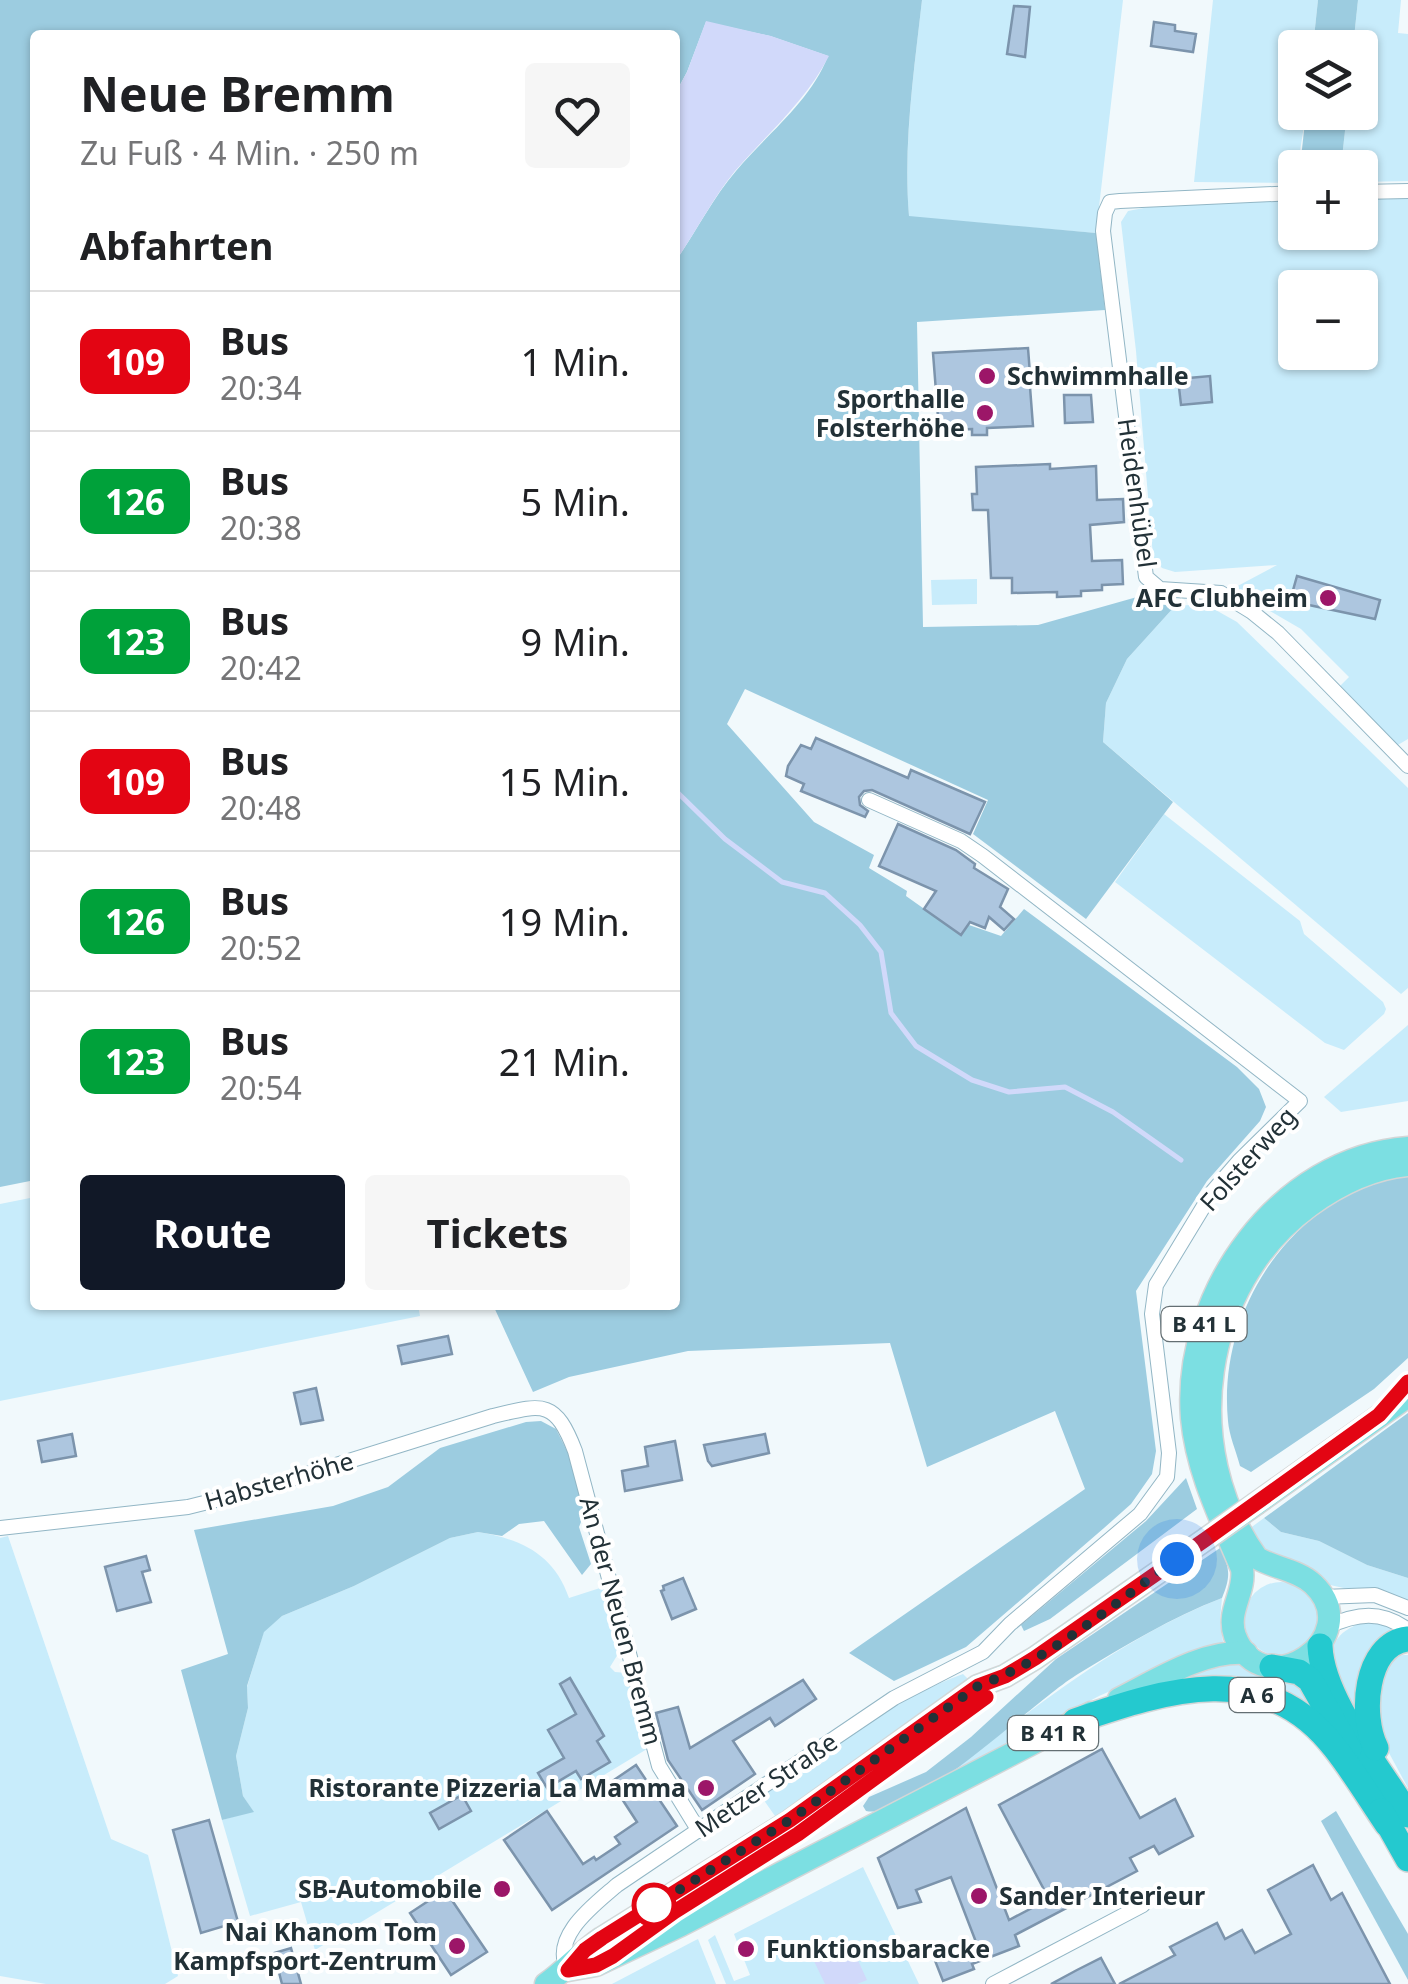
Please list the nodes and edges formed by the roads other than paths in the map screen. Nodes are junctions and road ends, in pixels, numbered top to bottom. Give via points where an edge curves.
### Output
1 (1408, 191) edge
2 (1378, 192) edge
3 (1278, 193) edge
4 (1408, 766) edge
5 (870, 800) dead end
6 (1408, 1148) edge
7 (1408, 1165) edge
8 (1408, 1382) edge
9 (1408, 1396) edge
10 (551, 1409) joint
11 (1379, 1415) junction
12 (0, 1528) edge
13 (1288, 1572) junction
14 (1237, 1597) junction
15 (1323, 1597) junction
16 (1408, 1608) edge
17 (1408, 1630) edge
18 (1324, 1636) junction
19 (1408, 1639) edge
20 (983, 1652) junction
21 (1246, 1653) junction
22 (1272, 1666) junction
23 (1005, 1676) junction
24 (1076, 1721) junction
25 (1398, 1812) edge
26 (700, 1830) junction
27 (1408, 1859) edge
28 (1144, 1906) dead end
29 (613, 1956) junction
30 (568, 1970) junction
31 (546, 1984) edge
32 (994, 1984) edge

1 - 2 street
3 - 4 street, Heidenhübel via 1110,202 1105,212 1146,576 1160,589 1221,593 1252,612
5 - 20 street, Folsterweg via 983,856 1300,1101 1214,1191 1156,1285 1152,1314 1169,1453 1166,1477 1140,1514
6 - 14 main road, B 41 L via 1354,1160 1282,1204 1231,1264 1205,1321 1192,1417 1205,1482 1242,1569
7 - 13 main road, B 41 L via 1347,1182 1278,1232 1244,1276 1222,1327 1209,1406 1222,1480 1257,1558
8 - 11 main road, Metzer Straße
9 - 11 main road, Metzer Straße
10 - 12 street, Habsterhöhe via 493,1416 188,1507
10 - 26 street, An der Neuen Bremm via 575,1451 659,1766
11 - 23 main road, Metzer Straße, bridge
13 - 14 main road via 1258,1576
13 - 15 main road
14 - 21 main road via 1232,1626
15 - 16 street via 1375,1596
15 - 18 main road
17 - 18 street via 1369,1614 1348,1617
18 - 22 main road via 1302,1662
18 - 25 highway via 1324,1676
19 - 25 highway via 1378,1661 1366,1696 1368,1733
20 - 23 street
20 - 26 street, Metzer Straße via 894,1698
21 - 22 main road
21 - 24 main road, B 41 R via 1207,1658
22 - 25 highway via 1310,1680
23 - 29 main road, Metzer Straße via 986,1697 811,1824
23 - 30 main road, Metzer Straße via 978,1686 790,1820 602,1938
24 - 25 highway, A 6 via 1176,1690 1245,1690 1310,1722
24 - 29 main road, Metzer Straße / B 41 R
25 - 27 highway, A 6
26 - 30 street, Metzer Straße via 628,1876 588,1912 562,1946
28 - 32 street
29 - 30 main road, Metzer Straße
30 - 31 main road, Metzer Straße

